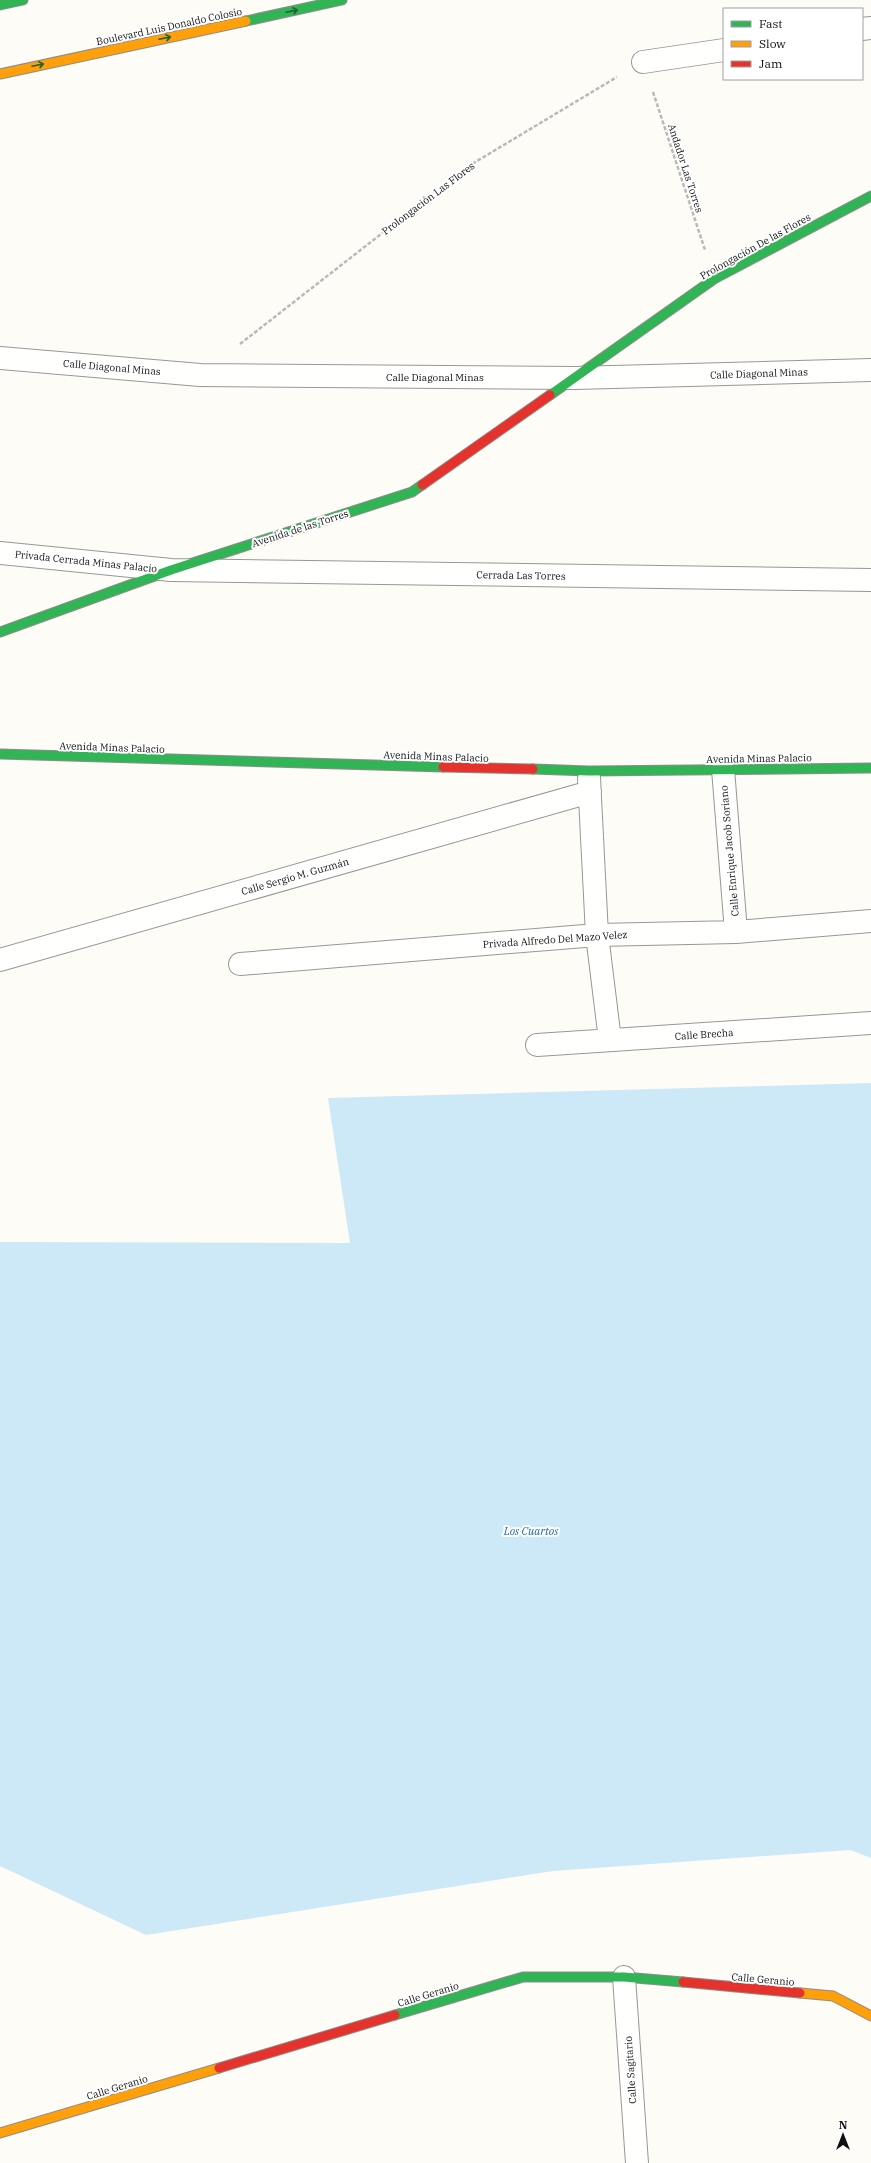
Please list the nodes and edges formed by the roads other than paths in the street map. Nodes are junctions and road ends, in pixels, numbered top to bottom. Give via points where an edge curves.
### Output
1 (23, 0) edge
2 (342, 0) edge
3 (0, 5) edge
4 (723, 50) edge
5 (643, 62) road end
6 (0, 74) edge
7 (870, 197) edge
8 (0, 358) edge
9 (871, 370) edge
10 (575, 378) junction
11 (0, 552) edge
12 (171, 570) junction
13 (871, 580) edge
14 (0, 632) edge
15 (0, 754) edge
16 (871, 768) edge
17 (723, 770) junction
18 (589, 771) junction
19 (590, 792) junction
20 (871, 921) edge
21 (736, 932) junction
22 (597, 935) junction
23 (0, 960) edge
24 (240, 964) dead end
25 (871, 1023) edge
26 (610, 1040) junction
27 (536, 1045) dead end
28 (624, 1977) junction
29 (871, 2016) edge
30 (0, 2133) edge
31 (636, 2163) edge

1 - 3 main road
6 -> 2 main road, Boulevard Luis Donaldo Colosio
4 - 5 street
7 - 10 main road, Prolongación De las Flores via 714,279
8 - 10 street, Calle Diagonal Minas via 200,375
9 - 10 street, Calle Diagonal Minas
10 - 12 main road, Avenida de las Torres via 412,492
11 - 12 street, Privada Cerrada Minas Palacio
12 - 13 street, Cerrada Las Torres
12 - 14 main road, Avenida de las Torres
15 - 18 main road, Avenida Minas Palacio
16 - 17 main road, Avenida Minas Palacio
17 - 18 main road, Avenida Minas Palacio
17 - 21 street, Calle Enrique Jacob Soriano
18 - 19 street
19 - 22 street
19 - 23 street, Calle Sergio M. Guzmán
20 - 21 street, Privada Alfredo Del Mazo Velez
21 - 22 street, Privada Alfredo Del Mazo Velez
22 - 24 street, Privada Alfredo Del Mazo Velez
22 - 26 street
25 - 26 street, Calle Brecha
26 - 27 street, Calle Brecha
28 - 29 main road, Calle Geranio via 833,1996
28 - 30 main road, Calle Geranio via 523,1976
28 - 31 street, Calle Sagitario

